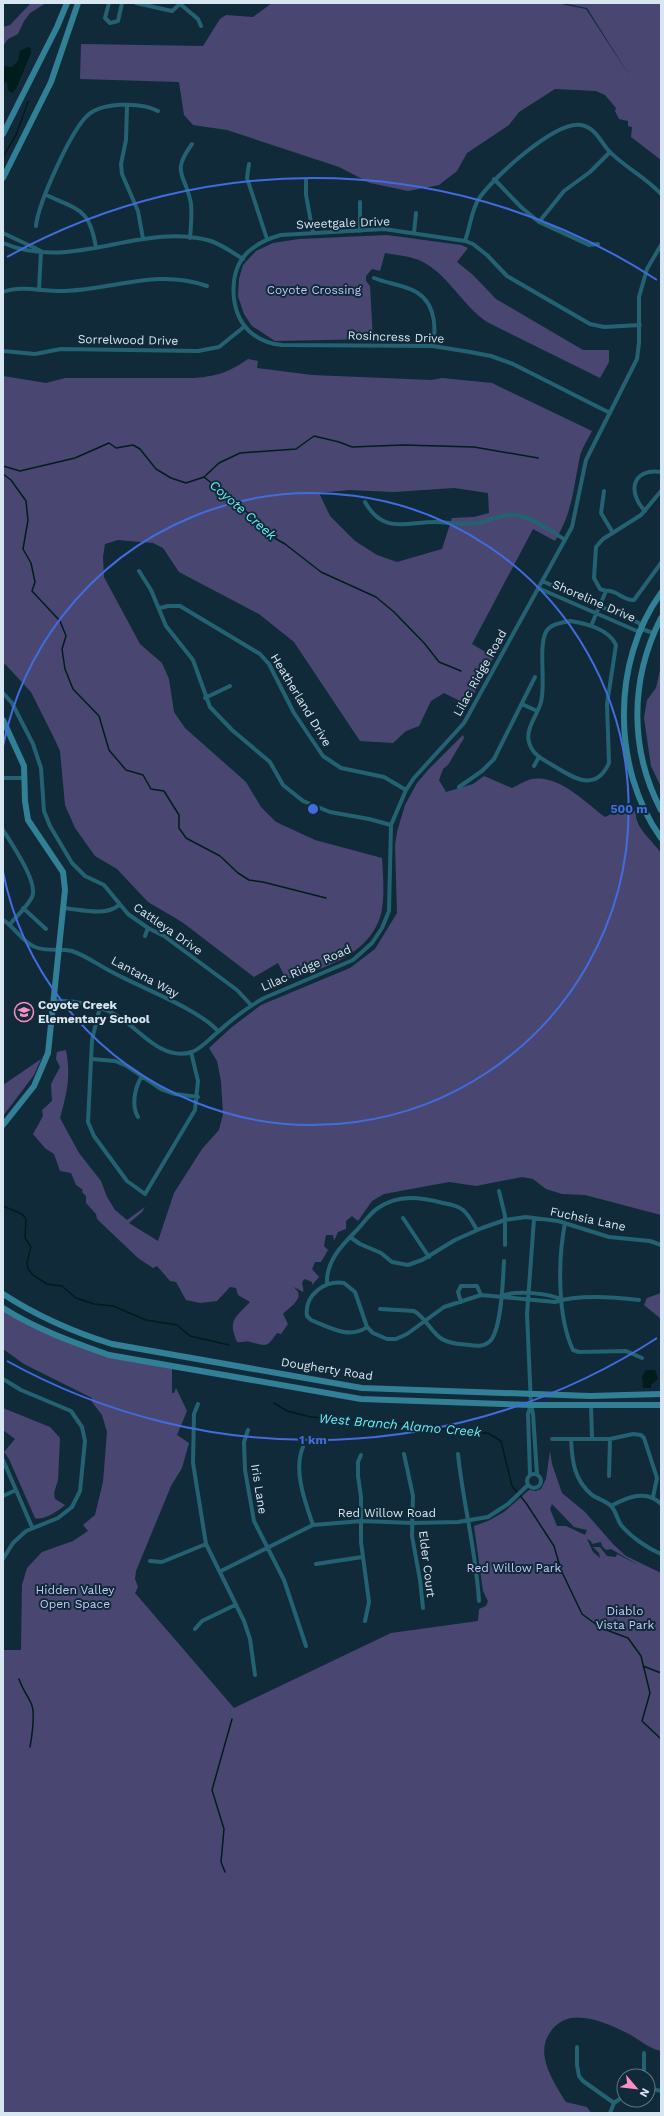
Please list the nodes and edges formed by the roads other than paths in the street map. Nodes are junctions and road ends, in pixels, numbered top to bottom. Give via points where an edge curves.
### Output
1 (67, 3) edge
2 (78, 3) edge
3 (109, 3) edge
4 (122, 3) edge
5 (136, 3) edge
6 (179, 4) edge
7 (201, 26) dead end
8 (127, 106) junction
9 (158, 111) dead end
10 (3, 134) edge
11 (192, 144) dead end
12 (610, 152) junction
13 (249, 164) dead end
14 (3, 178) edge
15 (494, 179) junction
16 (306, 180) dead end
17 (661, 194) edge
18 (46, 195) junction
19 (360, 202) dead end
20 (416, 213) dead end
21 (539, 222) junction
22 (36, 226) dead end
23 (360, 231) junction
24 (3, 233) edge
25 (313, 233) junction
26 (414, 233) junction
27 (190, 238) junction
28 (143, 239) junction
29 (267, 239) junction
30 (465, 241) junction
31 (3, 243) edge
32 (598, 244) dead end
33 (661, 245) edge
34 (96, 248) junction
35 (42, 251) junction
36 (243, 259) junction
37 (374, 278) dead end
38 (207, 286) dead end
39 (39, 290) junction
40 (3, 292) edge
41 (640, 325) junction
42 (246, 326) junction
43 (434, 346) junction
44 (3, 351) edge
45 (610, 413) junction
46 (661, 472) edge
47 (604, 491) dead end
48 (661, 491) edge
49 (365, 502) dead end
50 (644, 511) junction
51 (613, 533) junction
52 (564, 539) junction
53 (661, 563) edge
54 (139, 571) dead end
55 (542, 581) junction
56 (538, 588) junction
57 (606, 591) junction
58 (661, 594) edge
59 (600, 607) junction
60 (160, 608) junction
61 (597, 614) junction
62 (661, 618) edge
63 (591, 626) junction
64 (642, 629) junction
65 (654, 633) junction
66 (535, 677) dead end
67 (230, 686) dead end
68 (3, 693) edge
69 (205, 698) junction
70 (522, 704) junction
71 (537, 711) junction
72 (3, 720) edge
73 (539, 757) junction
74 (534, 766) dead end
75 (3, 778) edge
76 (25, 778) junction
77 (458, 787) dead end
78 (406, 790) junction
79 (661, 810) edge
80 (391, 825) junction
81 (3, 830) edge
82 (661, 838) edge
83 (119, 905) junction
84 (23, 908) junction
85 (62, 908) junction
86 (3, 920) edge
87 (10, 924) junction
88 (148, 928) junction
89 (46, 929) dead end
90 (145, 936) dead end
91 (58, 950) junction
92 (54, 1002) junction
93 (251, 1006) junction
94 (100, 1007) junction
95 (218, 1031) junction
96 (190, 1052) junction
97 (92, 1059) junction
98 (142, 1076) junction
99 (198, 1097) junction
100 (138, 1117) dead end
101 (3, 1125) edge
102 (499, 1191) dead end
103 (403, 1218) dead end
104 (534, 1219) junction
105 (505, 1220) junction
106 (565, 1223) junction
107 (477, 1230) junction
108 (350, 1237) junction
109 (505, 1245) dead end
110 (661, 1245) edge
111 (429, 1257) junction
112 (504, 1261) dead end
113 (327, 1283) junction
114 (3, 1294) edge
115 (529, 1294) junction
116 (481, 1295) junction
117 (502, 1296) junction
118 (528, 1300) junction
119 (562, 1300) junction
120 (639, 1300) dead end
121 (461, 1302) junction
122 (3, 1308) edge
123 (380, 1309) dead end
124 (424, 1320) junction
125 (367, 1327) junction
126 (642, 1358) dead end
127 (3, 1379) edge
128 (531, 1394) junction
129 (661, 1394) edge
130 (198, 1404) dead end
131 (531, 1405) junction
132 (661, 1405) edge
133 (591, 1406) junction
134 (248, 1430) dead end
135 (592, 1438) junction
136 (552, 1439) dead end
137 (572, 1439) junction
138 (610, 1439) junction
139 (303, 1447) dead end
140 (404, 1454) dead end
141 (458, 1454) dead end
142 (361, 1455) dead end
143 (3, 1460) edge
144 (537, 1474) junction
145 (530, 1475) junction
146 (609, 1476) dead end
147 (526, 1487) junction
148 (16, 1490) junction
149 (3, 1496) edge
150 (652, 1497) junction
151 (661, 1504) edge
152 (611, 1506) junction
153 (468, 1520) junction
154 (362, 1521) junction
155 (413, 1523) junction
156 (313, 1525) junction
157 (32, 1527) junction
158 (206, 1544) junction
159 (267, 1548) junction
160 (661, 1554) edge
161 (362, 1557) junction
162 (3, 1559) edge
163 (150, 1561) dead end
164 (316, 1564) dead end
165 (221, 1571) junction
166 (479, 1601) dead end
167 (235, 1604) junction
168 (423, 1608) dead end
169 (365, 1621) dead end
170 (195, 1629) dead end
171 (306, 1646) dead end
172 (255, 1675) dead end
173 (577, 2047) dead end
174 (644, 2053) dead end
175 (644, 2068) edge
176 (614, 2103) joint
177 (610, 2113) edge

1 - 10 main road
2 - 14 main road via 51,82
3 - 4 street via 105,18 110,23 118,21
5 - 6 street via 172,11
6 - 7 street via 198,19
8 - 9 street via 146,106
8 - 18 street via 107,106 88,115 78,127
8 - 28 street via 122,174 138,211
11 - 27 street via 181,161 180,169 190,203
12 - 15 street via 595,131 572,124 560,129 524,154
12 - 17 street
12 - 21 street via 590,172 564,191
13 - 29 street via 247,178
15 - 21 street
15 - 30 street via 478,200
16 - 25 street via 306,196
18 - 22 street via 37,215
18 - 34 street via 79,210 87,217 92,226
19 - 23 street
20 - 26 street
21 - 32 street via 589,244
23 - 25 street, Sweetgale Drive
23 - 26 street, Sweetgale Drive via 384,229
24 - 35 street
25 - 29 street, Sweetgale Drive via 281,235
26 - 30 street, Sweetgale Drive
27 - 28 street
27 - 36 street via 215,243
28 - 34 street
29 - 36 street, Sweetgale Drive via 248,252
30 - 41 street, Sweetgale Drive via 487,255 507,276 590,324 604,327
31 - 35 street via 26,250
33 - 41 street, Lilac Ridge Road via 642,283 639,297
34 - 35 street via 63,253
35 - 39 street
36 - 42 street, Rosincress Drive via 236,272 233,286 238,313
37 - 43 street via 420,294 433,313 436,326
38 - 39 street via 193,281 151,279 126,281 87,290
39 - 40 street via 13,289
41 - 45 street, Lilac Ridge Road via 637,359
42 - 43 street, Rosincress Drive via 269,344
42 - 44 street, Sorrelwood Drive via 219,346 198,351 61,349 35,354
43 - 45 street, Rosincress Drive via 491,356 513,364
45 - 52 street, Lilac Ridge Road via 586,460 574,521
46 - 50 street via 648,471 636,481 635,498
47 - 51 street via 601,513
48 - 50 street
49 - 52 street via 370,511 379,518 395,525 438,522 469,524 516,515 529,519
50 - 51 street
51 - 57 street via 596,547 594,578 600,589
52 - 55 street, Lilac Ridge Road
53 - 57 street via 634,600 610,590
54 - 60 street
55 - 56 street, Lilac Ridge Road
55 - 59 street, Shoreline Drive
56 - 61 street, Shoreline Drive
56 - 78 street, Lilac Ridge Road via 464,723 419,771
57 - 59 street
58 - 64 main road
59 - 61 street
59 - 64 street, Shoreline Drive via 640,623
60 - 69 street via 166,626 193,660
60 - 78 street, Heatherland Drive via 180,606 260,654 269,664 310,738 329,762 341,768 384,777
61 - 63 street
61 - 64 street, Shoreline Drive via 637,631
62 - 65 main road
63 - 71 street via 570,621 551,626 547,630 543,644 544,678
63 - 73 street via 613,638 616,645 607,704 610,763 601,775 593,780 583,781
64 - 65 street, Shoreline Drive
64 - 82 main road via 627,681 625,726 628,760 644,808
65 - 79 main road via 642,668 637,723 639,744 649,784
66 - 70 street
67 - 69 street
68 - 83 street via 12,703 37,754 41,768 42,801 50,826 79,871 104,885
69 - 80 street via 215,714 270,762 283,785 292,794 330,812
70 - 71 street
70 - 77 street via 494,759 482,771
71 - 73 street via 528,741 532,751
72 - 76 main road via 19,752
73 - 74 street
75 - 76 street
76 - 85 main road via 28,820 63,872 65,890
78 - 80 street, Lilac Ridge Road
80 - 93 street, Lilac Ridge Road via 389,911 372,944 353,960
81 - 84 street via 32,884 32,898
83 - 85 street, Cattleya Drive via 107,911
83 - 88 street, Cattleya Drive
84 - 87 street
84 - 89 street
85 - 91 main road
86 - 87 street, Lantana Way
87 - 91 street, Lantana Way via 37,948
88 - 90 street
88 - 93 street, Cattleya Drive via 164,936 237,990
91 - 92 main road
91 - 95 street, Lantana Way via 71,951 92,960 110,972 205,1020
92 - 94 street
92 - 101 main road via 48,1053 41,1075
93 - 95 street, Lilac Ridge Road
94 - 96 street via 116,1015 167,1052
94 - 97 street via 94,1026
95 - 96 street, Lilac Ridge Road via 199,1049
96 - 99 street via 198,1081
97 - 98 street via 115,1061
97 - 99 street via 87,1117 90,1128 127,1181 145,1194 192,1118
98 - 99 street via 167,1092
98 - 100 street via 136,1093 135,1108
102 - 105 street
103 - 111 street
104 - 105 street, Fuchsia Lane
104 - 106 street, Fuchsia Lane
104 - 115 street
105 - 107 street, Fuchsia Lane
105 - 109 street
106 - 110 street, Fuchsia Lane via 609,1237
106 - 119 street via 561,1259
107 - 108 street via 462,1209 430,1199 407,1198 379,1207
107 - 111 street, Fuchsia Lane via 455,1240
108 - 111 street, Fuchsia Lane via 399,1264 413,1264
108 - 113 street via 342,1244 330,1266
112 - 117 street
113 - 125 street via 344,1283 353,1289
113 - 125 street via 314,1294 309,1303 309,1318 346,1334 359,1332
114 - 128 main road, Dougherty Road via 45,1318 81,1334 136,1348 362,1388
115 - 117 street via 508,1293
115 - 118 street
115 - 119 street via 555,1296
116 - 117 street
116 - 121 street
116 - 121 street via 478,1287 461,1286 458,1292
117 - 118 street
117 - 124 street via 495,1334 490,1341 482,1345 445,1341
118 - 119 street
118 - 128 street
119 - 120 street via 600,1297
119 - 126 street via 574,1351 626,1351
121 - 124 street via 444,1307
122 - 131 main road, Dougherty Road via 45,1331 115,1356 361,1399
123 - 124 street via 414,1310
124 - 125 street via 407,1334 396,1339 380,1337
127 - 157 street via 21,1390 71,1411 78,1418 85,1435 78,1497 66,1512
128 - 129 main road, Dougherty Road
128 - 131 street
130 - 158 street via 194,1414 193,1463
131 - 133 main road, Dougherty Road
131 - 144 street
131 - 145 street via 528,1414
132 - 133 main road, Dougherty Road
133 - 135 street
134 - 159 street, Iris Lane via 244,1442 245,1470 254,1521
135 - 137 street
135 - 138 street
136 - 137 street
137 - 152 street via 572,1461 581,1484
138 - 146 street
138 - 150 street via 637,1433 644,1438 657,1478
139 - 156 street via 298,1457 299,1474
140 - 155 street, Elder Court via 413,1496
141 - 153 street
142 - 154 street via 358,1476
143 - 148 street
144 - 145 street
144 - 147 street via 541,1479 540,1485 535,1488
145 - 147 street
147 - 153 street, Red Willow Road via 508,1504 488,1517
148 - 149 street
148 - 157 street
150 - 151 street
150 - 152 street via 633,1496
152 - 160 street via 628,1532
153 - 155 street, Red Willow Road
153 - 166 street via 475,1555
154 - 155 street, Red Willow Road
154 - 156 street, Red Willow Road
154 - 161 street
155 - 168 street, Elder Court via 413,1544
156 - 159 street, Red Willow Road
157 - 162 street via 19,1536
158 - 163 street via 162,1562
158 - 165 street
159 - 165 street, Red Willow Road
159 - 171 street, Iris Lane via 284,1580
161 - 164 street
161 - 169 street via 368,1602
165 - 167 street
167 - 170 street via 202,1622
167 - 172 street via 250,1639
173 - 176 street via 579,2076
174 - 175 street
176 - 177 street

